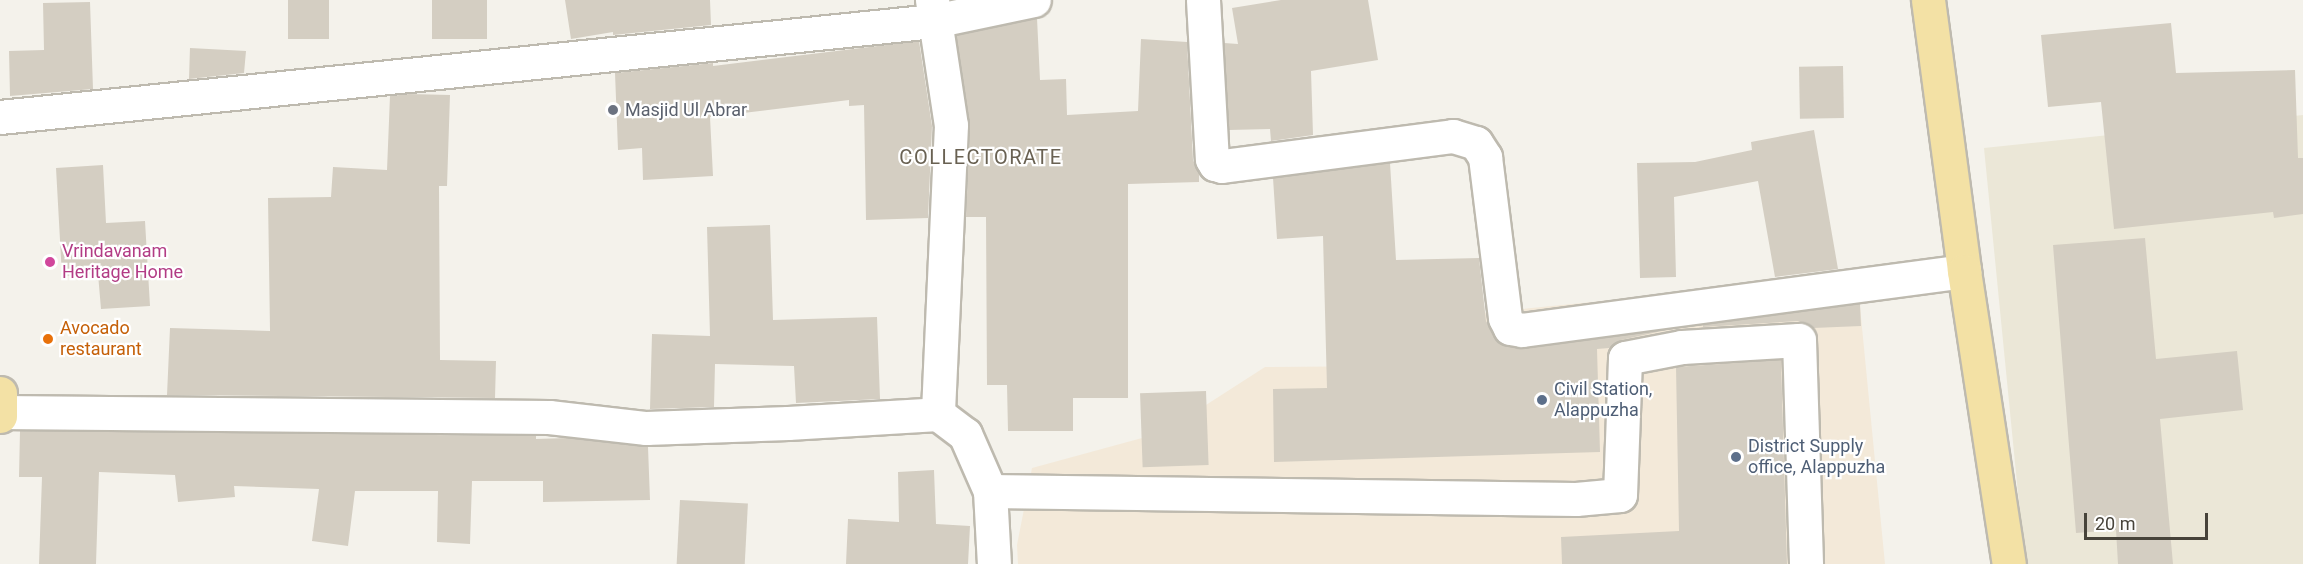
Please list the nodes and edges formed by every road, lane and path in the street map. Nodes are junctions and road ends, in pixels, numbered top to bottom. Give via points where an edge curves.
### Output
1 (1034, 0) edge
2 (1203, 0) edge
3 (1928, 0) edge
4 (933, 10) edge
5 (0, 117) edge
6 (1964, 271) junction
7 (0, 393) edge
8 (0, 414) edge
9 (938, 414) junction
10 (990, 491) junction
11 (994, 564) edge
12 (1806, 564) edge
13 (2009, 564) edge

1 - 4 street
2 - 6 street via 1215,164 1453,136 1476,143 1485,157 1505,318 1510,328 1522,330
3 - 6 main road
4 - 5 street
4 - 9 street via 951,125
6 - 13 main road
7 - 8 main road
8 - 9 street via 549,417 646,428
9 - 10 street via 965,434
10 - 11 street
10 - 12 street via 1576,499 1620,495 1625,358 1682,347 1799,340

